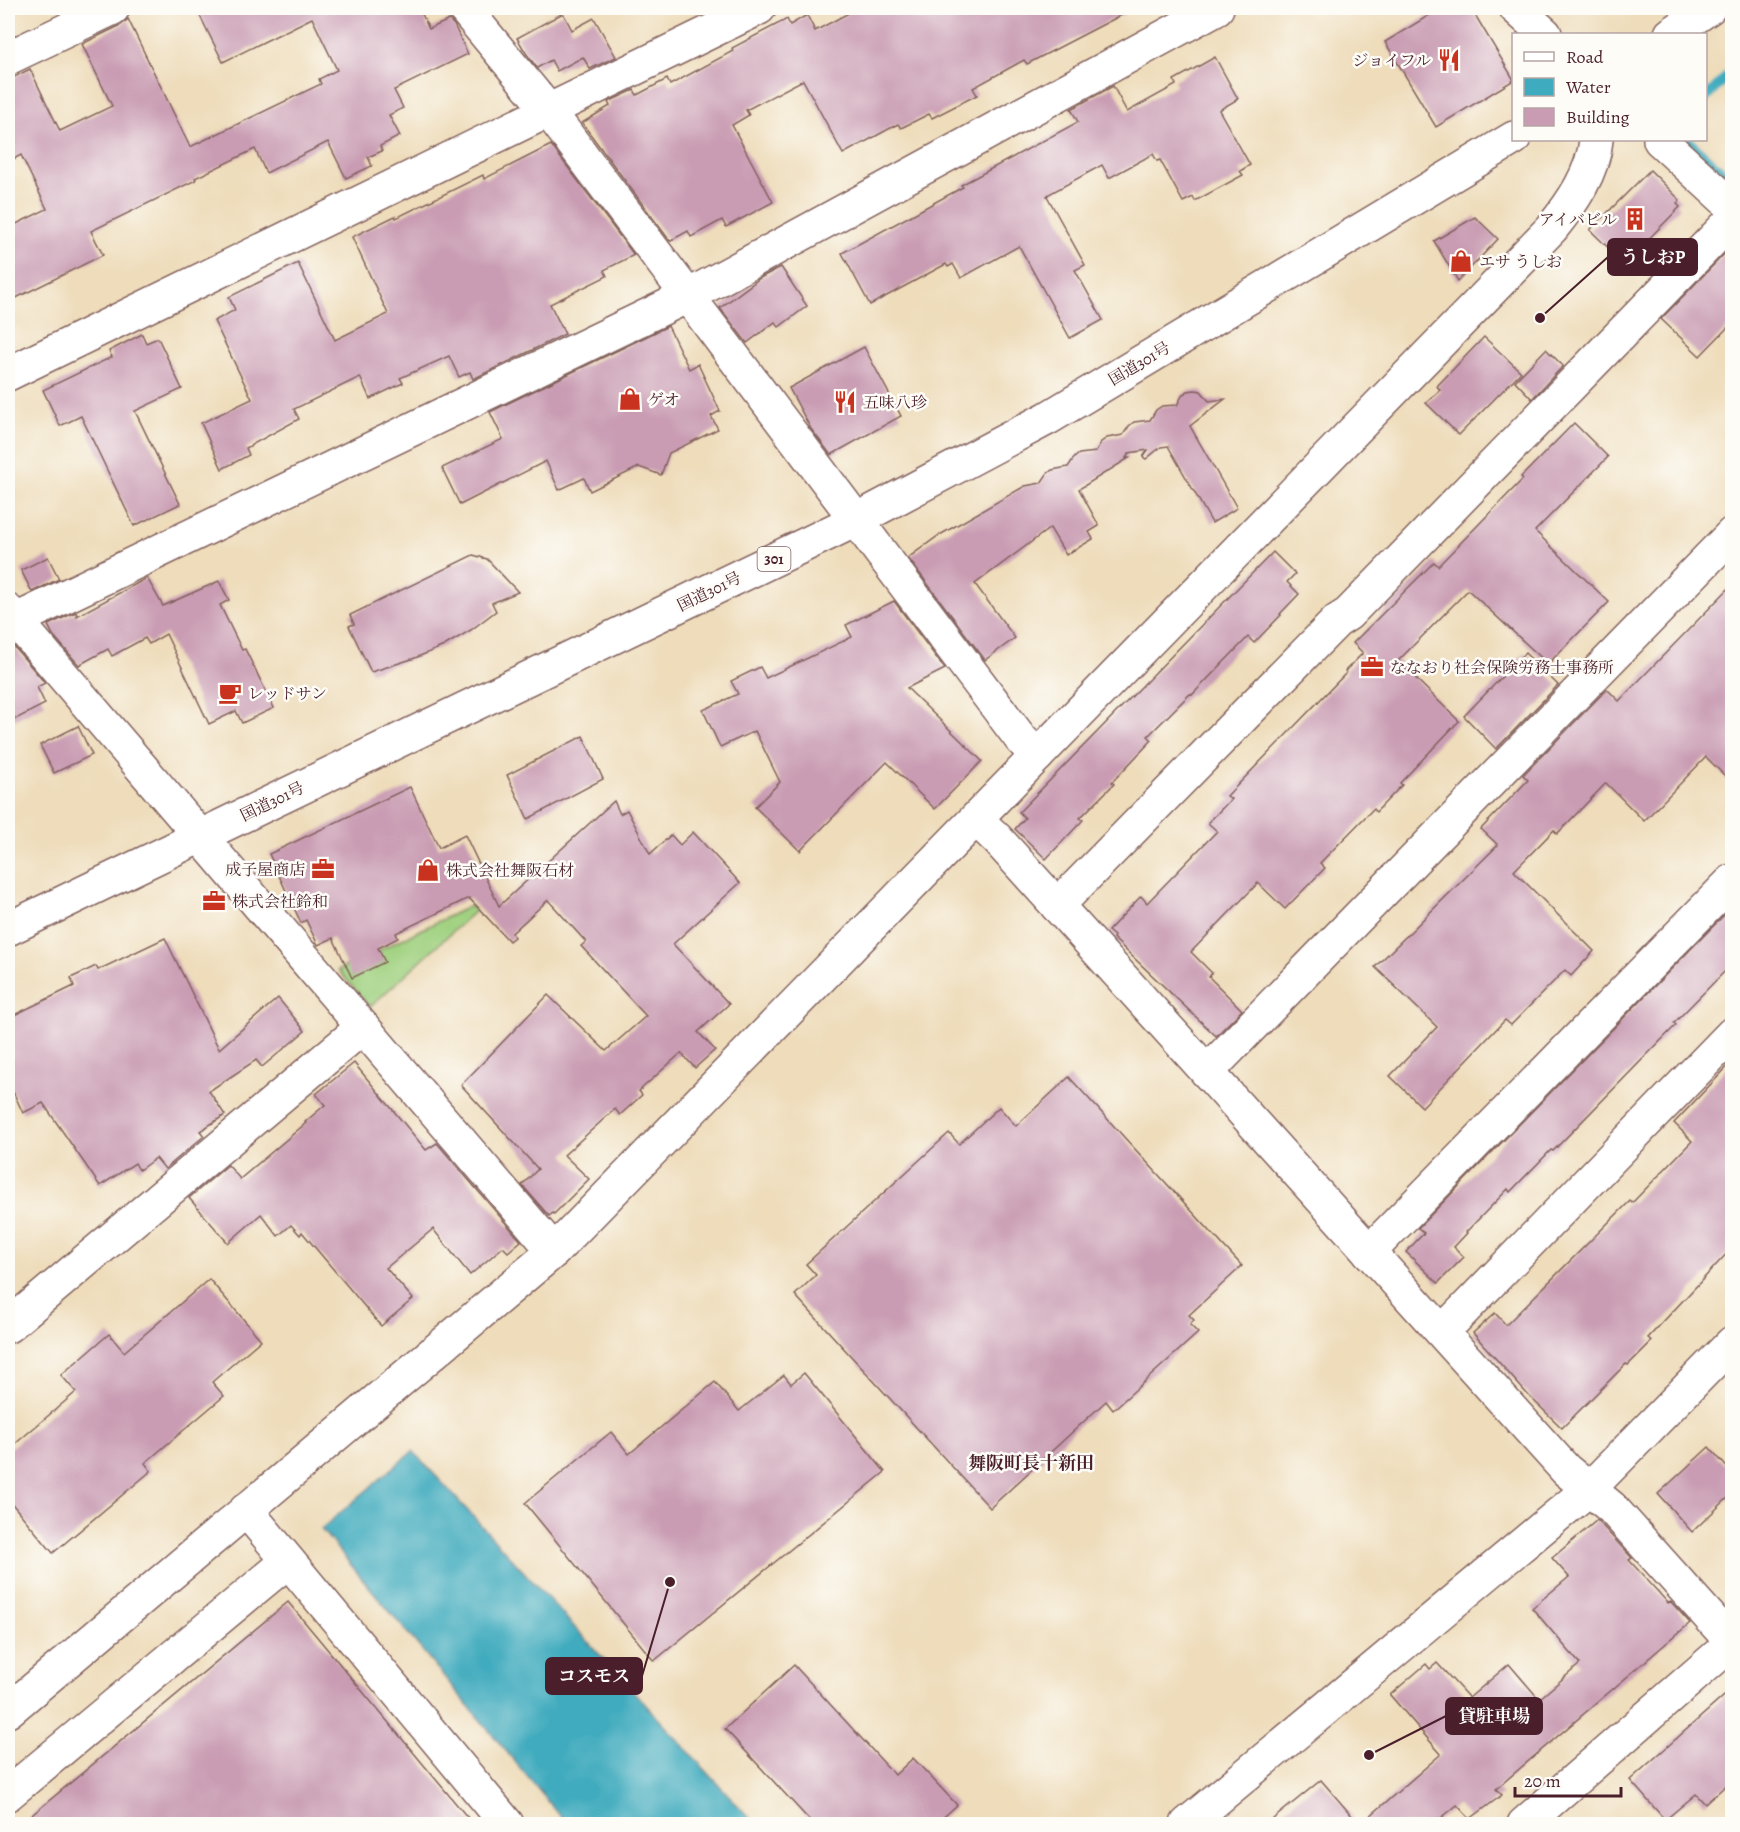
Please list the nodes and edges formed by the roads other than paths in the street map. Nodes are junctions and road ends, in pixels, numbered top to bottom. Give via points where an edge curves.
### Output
1 (113, 8) edge
2 (464, 8) edge
3 (759, 8) edge
4 (1217, 8) edge
5 (1516, 8) edge
6 (1709, 8) edge
7 (1544, 33) edge
8 (1672, 33) edge
9 (8, 58) edge
10 (548, 110) junction
11 (1512, 139) edge
12 (1596, 141) edge
13 (1661, 141) edge
14 (1732, 206) edge
15 (1732, 220) edge
16 (688, 296) junction
17 (8, 374) edge
18 (856, 520) junction
19 (1732, 534) edge
20 (10, 618) edge
21 (1037, 756) junction
22 (976, 819) junction
23 (200, 836) junction
24 (1732, 881) edge
25 (1057, 906) junction
26 (8, 929) edge
27 (363, 1027) junction
28 (1732, 1034) edge
29 (1207, 1072) junction
30 (554, 1251) junction
31 (1370, 1252) junction
32 (8, 1326) edge
33 (1441, 1331) junction
34 (1732, 1343) edge
35 (1589, 1489) junction
36 (246, 1510) junction
37 (288, 1561) junction
38 (1732, 1642) edge
39 (8, 1711) edge
40 (8, 1794) edge
41 (507, 1824) edge
42 (1186, 1824) edge
43 (1524, 1824) edge

1 - 9 main road
2 - 10 main road
3 - 10 main road
4 - 16 main road
5 - 7 main road
6 - 8 main road
10 - 16 main road
10 - 17 main road
11 - 18 main road, 国道301号 / 301 via 1048,418
12 - 21 main road via 1584,180 1552,228
13 - 14 main road
15 - 25 main road
16 - 18 main road
16 - 20 main road
18 - 21 main road
18 - 23 main road, 国道301号 / 301
19 - 29 main road
20 - 23 main road
21 - 22 main road
22 - 25 main road
22 - 30 main road
23 - 26 main road, 国道301号 / 301
23 - 27 main road
24 - 31 main road
25 - 29 main road
27 - 30 main road
27 - 32 main road
28 - 33 main road
29 - 31 main road
30 - 36 main road
31 - 33 main road
33 - 35 main road via 1566,1470
34 - 35 main road
35 - 38 main road via 1612,1508
35 - 42 main road
36 - 37 main road
36 - 39 main road
37 - 40 main road
37 - 41 main road
38 - 43 main road

